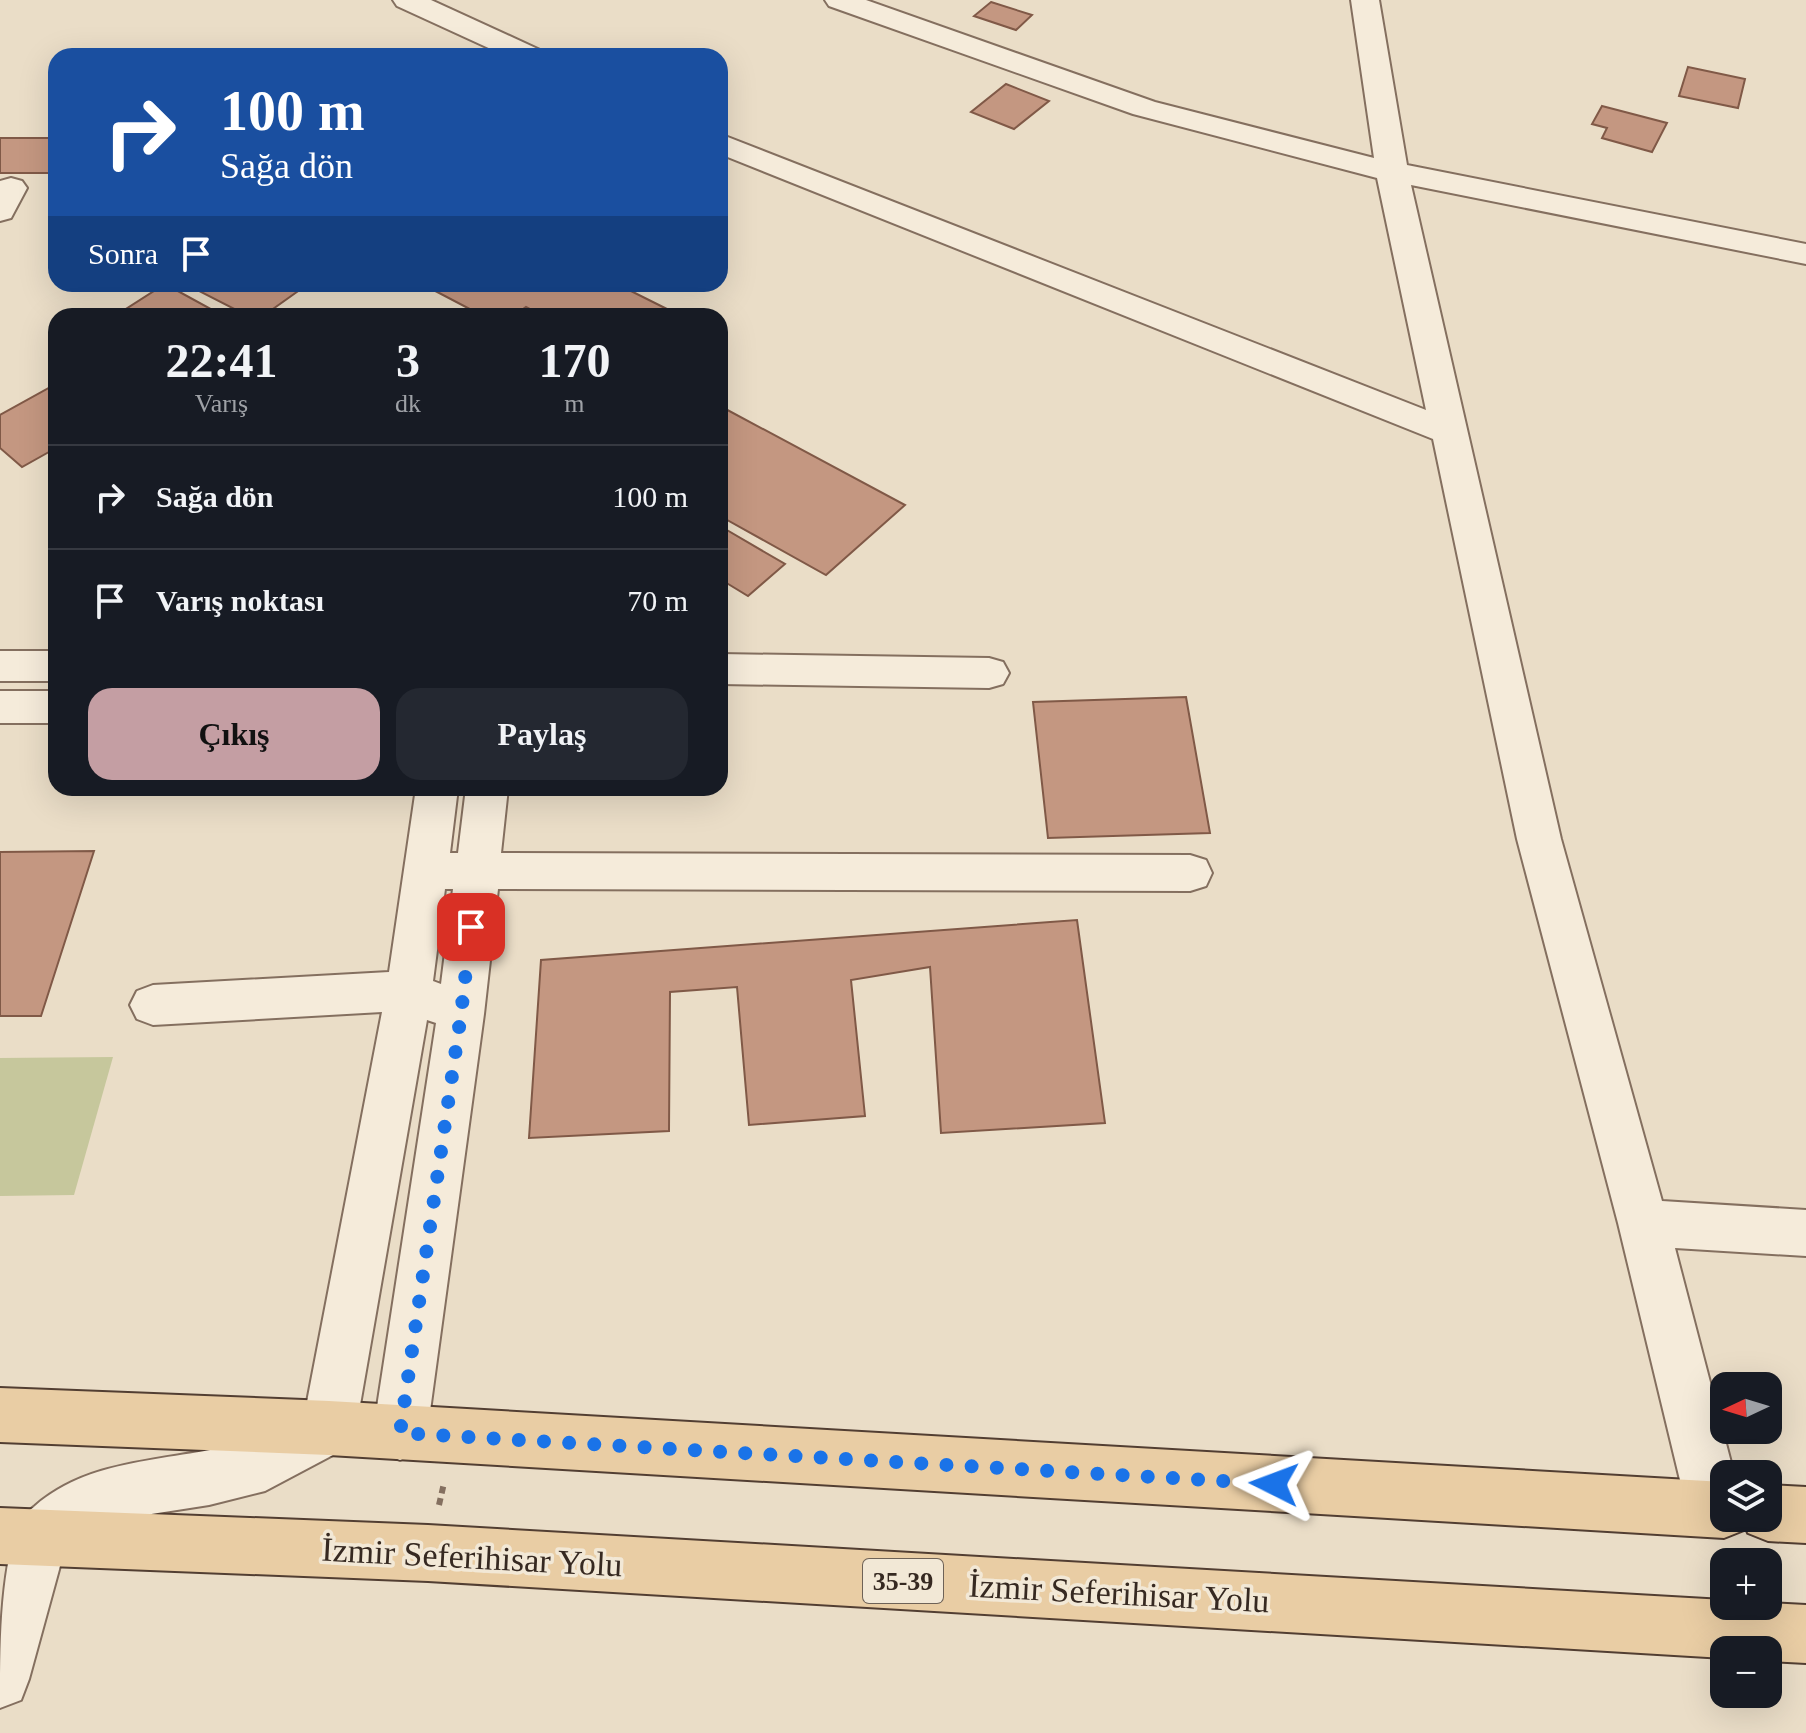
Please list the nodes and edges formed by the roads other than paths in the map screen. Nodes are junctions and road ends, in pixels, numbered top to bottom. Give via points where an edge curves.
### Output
1 (407, 0) edge
2 (839, 0) edge
3 (1365, 0) edge
4 (512, 48) edge
5 (728, 146) edge
6 (1392, 172) junction
7 (1806, 254) edge
8 (1449, 432) junction
9 (0, 666) edge
10 (48, 666) edge
11 (728, 669) edge
12 (989, 673) dead end
13 (0, 707) edge
14 (48, 707) edge
15 (436, 796) edge
16 (486, 796) edge
17 (477, 869) junction
18 (428, 871) junction
19 (1190, 873) dead end
20 (409, 991) junction
21 (153, 1005) dead end
22 (461, 1014) junction
23 (1643, 1223) junction
24 (1806, 1233) edge
25 (0, 1415) edge
26 (329, 1428) junction
27 (400, 1433) junction
28 (1720, 1460) edge
29 (1710, 1509) edge
30 (1782, 1513) edge
31 (1806, 1515) edge
32 (20, 1537) edge
33 (1806, 1634) edge
34 (0, 1679) edge

1 - 4 street
2 - 6 street via 1144,108
3 - 6 street
5 - 8 street
6 - 7 street
6 - 8 street
8 - 23 street via 1539,839
9 - 10 street
11 - 12 street
13 - 14 street
15 - 18 street
16 - 17 street
17 - 18 street
17 - 19 street
17 - 22 street
18 - 20 street
20 - 21 street
20 - 22 street
20 - 26 street
22 - 27 street
23 - 24 street
23 - 28 street
25 - 26 main road
26 - 27 main road
26 - 32 street via 265,1464 145,1487 73,1509
27 - 29 main road
30 - 31 main road
32 - 33 main road, İzmir Seferihisar Yolu / 35-39 via 428,1553
32 - 34 street

